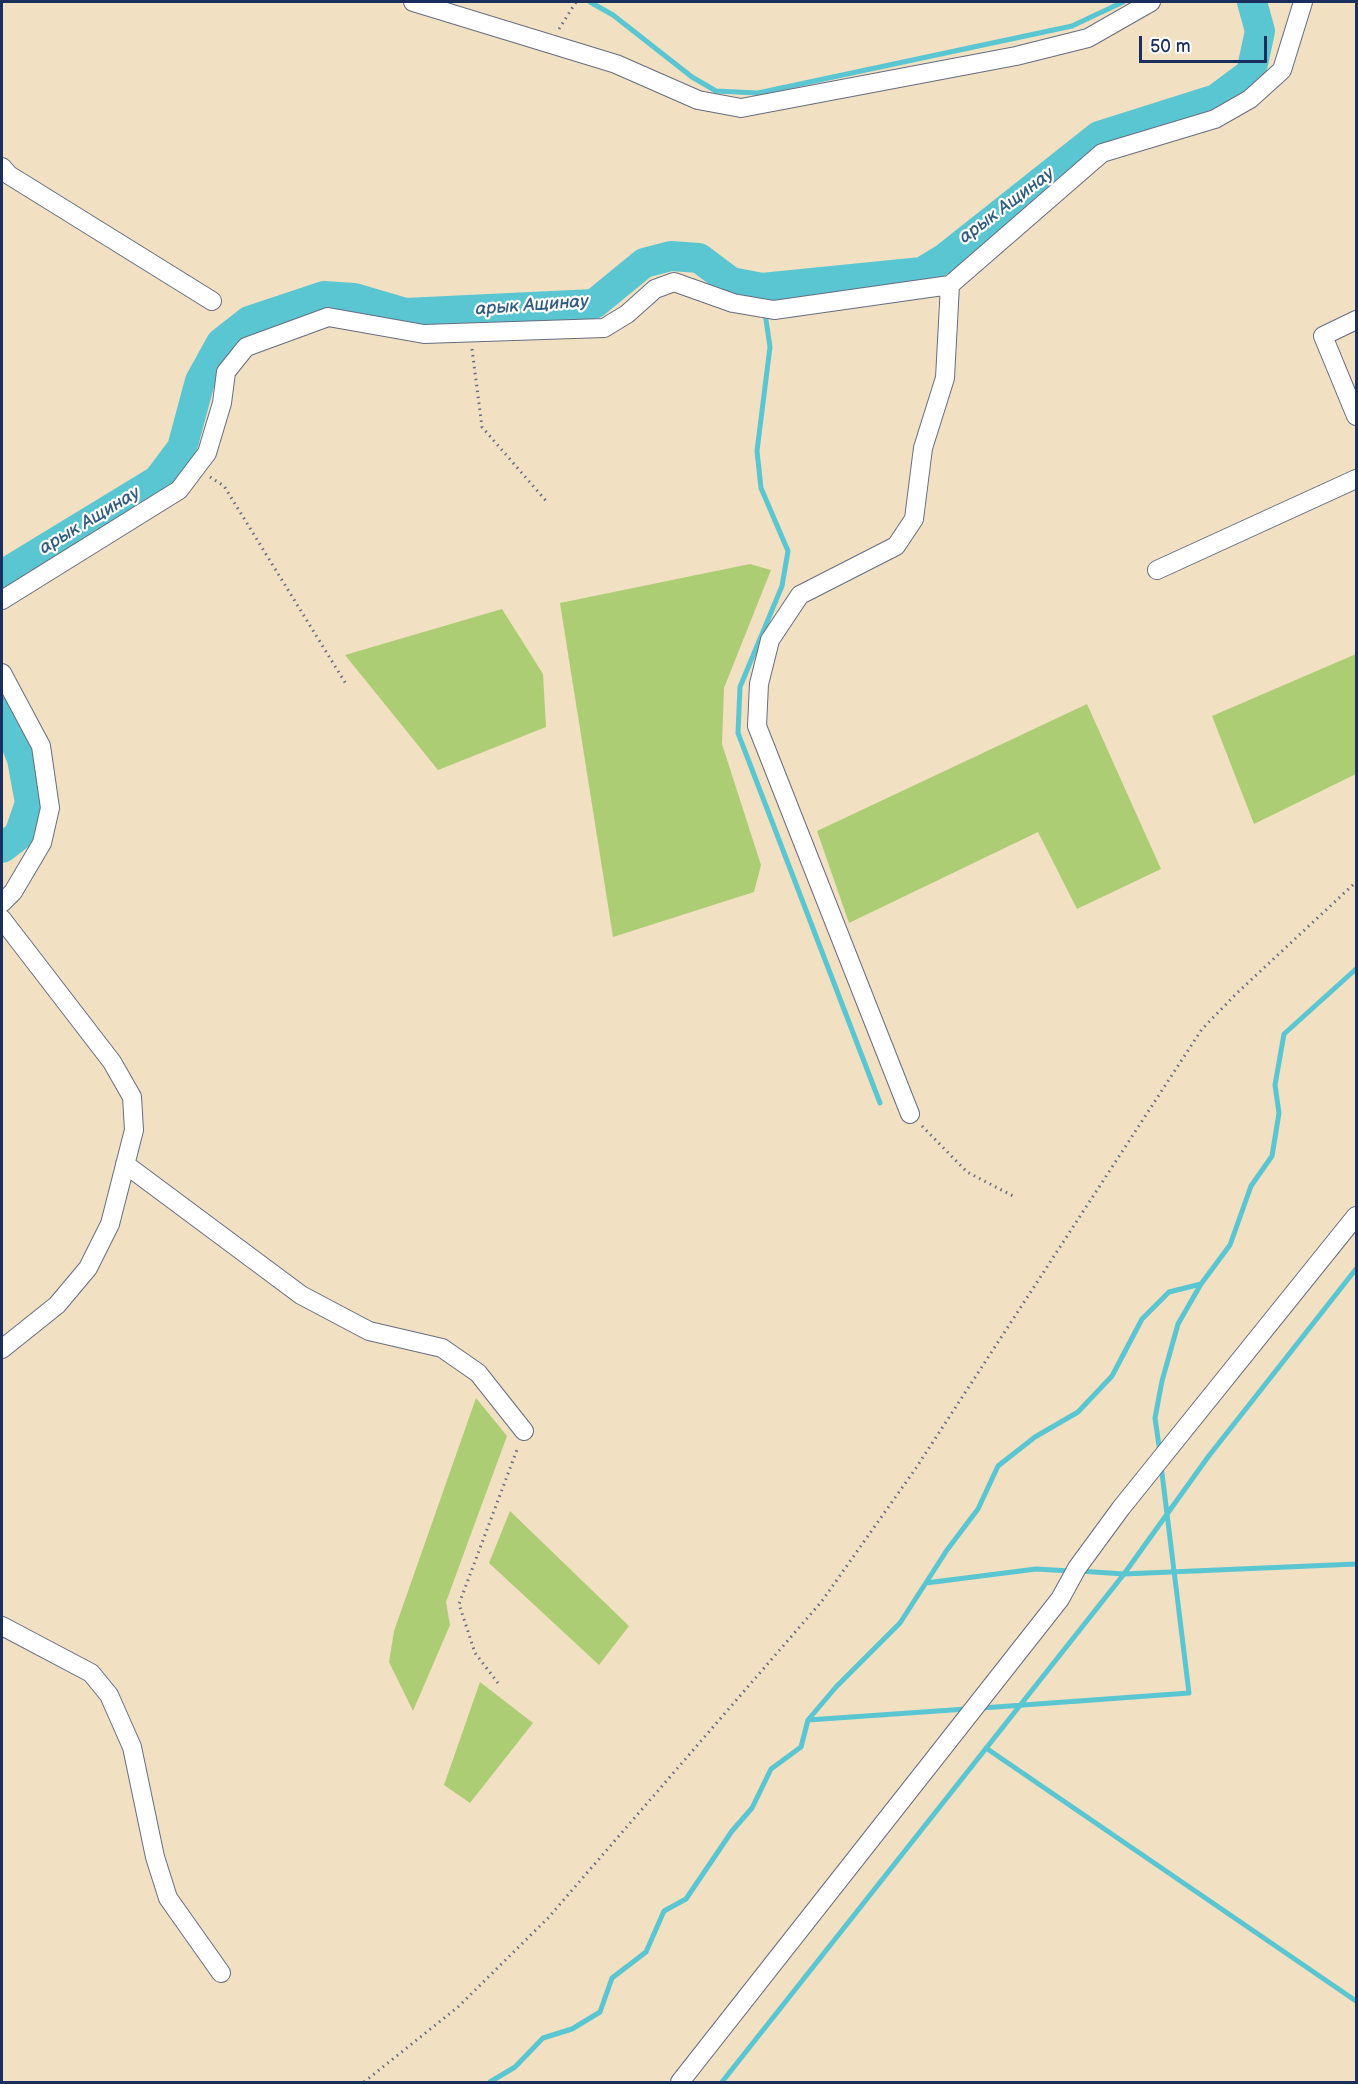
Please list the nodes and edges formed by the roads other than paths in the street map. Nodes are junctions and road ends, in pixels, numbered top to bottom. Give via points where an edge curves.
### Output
1 (413, 2) edge
2 (1151, 2) edge
3 (1303, 2) edge
4 (2, 166) edge
5 (950, 285) junction
6 (212, 301) dead end
7 (1356, 320) edge
8 (1356, 416) edge
9 (1356, 478) edge
10 (1157, 570) dead end
11 (2, 600) edge
12 (2, 673) edge
13 (2, 903) edge
14 (2, 919) edge
15 (910, 1114) road end
16 (125, 1164) junction
17 (1356, 1216) edge
18 (2, 1349) edge
19 (524, 1431) road end
20 (2, 1626) edge
21 (221, 1973) dead end
22 (680, 2082) edge

1 - 2 street via 616,64 698,100 741,108 1088,39
3 - 5 street via 1282,70 1250,99 1215,119 1102,153
4 - 6 street via 9,175
5 - 11 street via 774,310 733,303 675,282 655,289 604,328 424,334 328,317 246,347 226,372 222,403 207,453 179,490
5 - 15 street via 945,378 923,448 914,519 896,546 800,595 771,640 759,684 757,726
7 - 8 street via 1323,336
9 - 10 street
12 - 13 street via 41,746 50,808 42,843 13,892
14 - 16 street via 112,1062 132,1097 135,1130
16 - 18 street via 110,1224 88,1268 57,1305
16 - 19 street via 301,1295 369,1331 442,1348 478,1373
17 - 22 street via 1121,1508 1077,1568 1060,1599
20 - 21 street via 91,1674 109,1695 132,1747 155,1857 168,1898

